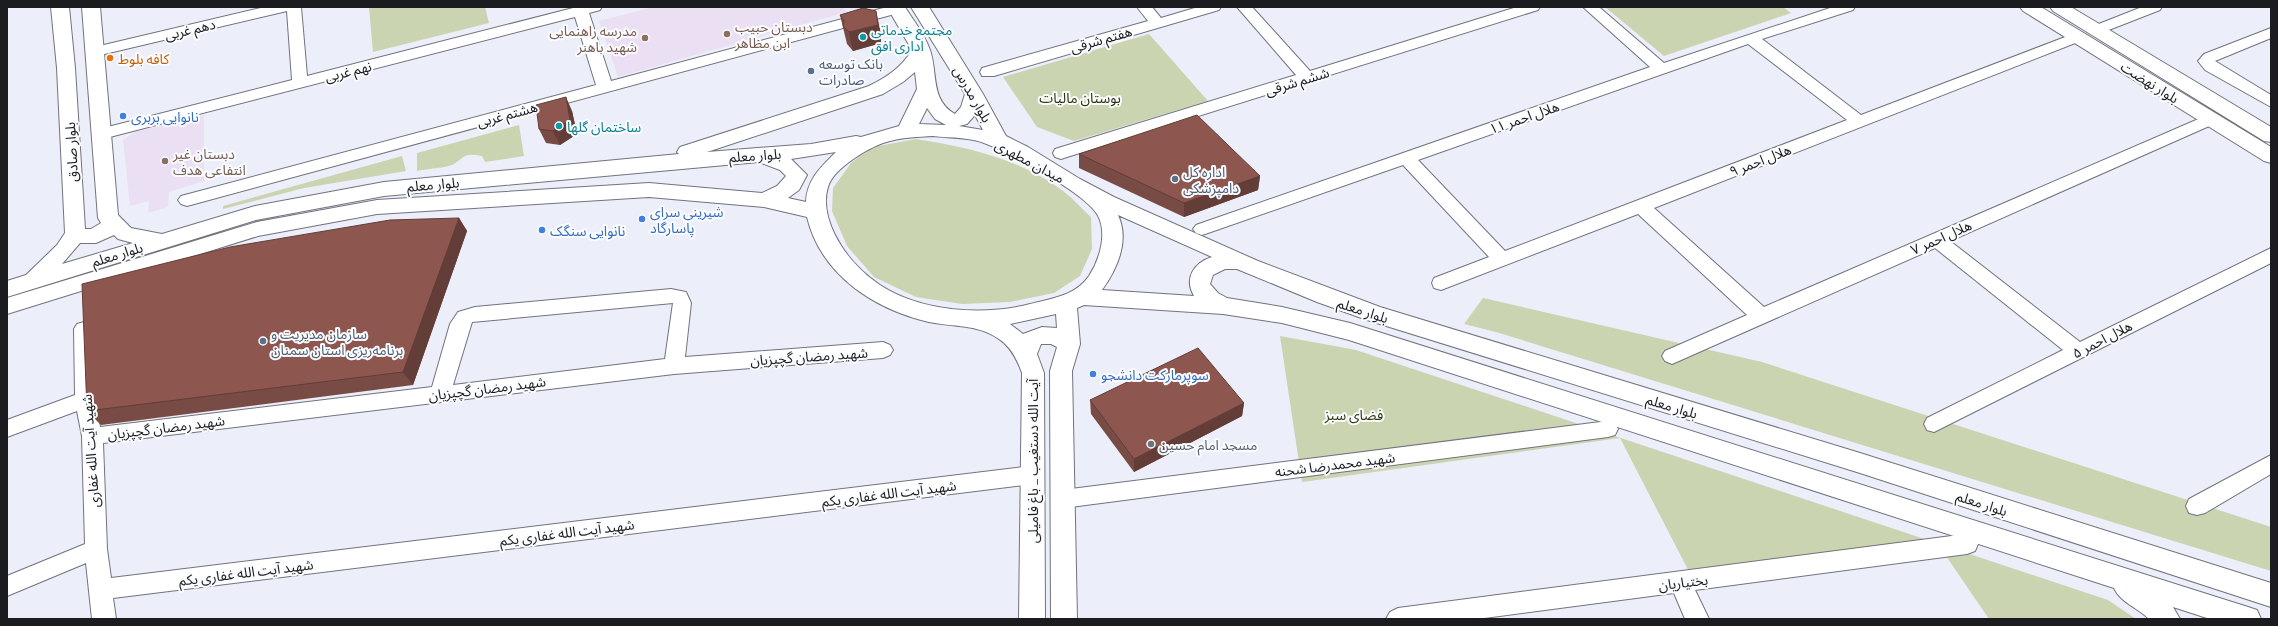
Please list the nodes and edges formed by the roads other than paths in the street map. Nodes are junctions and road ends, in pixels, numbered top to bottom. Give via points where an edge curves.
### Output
1 (60, 7) edge
2 (91, 7) edge
3 (284, 7) edge
4 (294, 7) edge
5 (920, 7) edge
6 (1144, 7) edge
7 (1214, 7) edge
8 (1244, 7) edge
9 (1533, 7) edge
10 (1590, 7) edge
11 (1848, 7) edge
12 (2029, 7) edge
13 (2059, 7) edge
14 (2155, 7) edge
15 (896, 8) edge
16 (588, 9) edge
17 (1157, 23) junction
18 (2096, 30) junction
19 (2271, 33) edge
20 (2078, 37) junction
21 (1750, 38) junction
22 (921, 50) junction
23 (96, 51) junction
24 (1662, 69) junction
25 (988, 72) dead end
26 (1308, 78) junction
27 (300, 83) junction
28 (605, 88) junction
29 (926, 89) junction
30 (974, 94) junction
31 (2271, 102) edge
32 (2210, 119) junction
33 (1860, 122) junction
34 (907, 130) junction
35 (102, 134) junction
36 (2271, 136) edge
37 (869, 140) junction
38 (999, 142) junction
39 (1061, 153) dead end
40 (761, 155) junction
41 (2271, 156) edge
42 (1406, 158) junction
43 (654, 163) junction
44 (1084, 191) junction
45 (187, 200) dead end
46 (764, 200) junction
47 (1641, 206) junction
48 (815, 211) junction
49 (114, 223) junction
50 (1202, 229) dead end
51 (75, 234) junction
52 (1936, 239) junction
53 (160, 241) junction
54 (2271, 255) edge
55 (1502, 260) junction
56 (1239, 261) junction
57 (33, 280) junction
58 (83, 282) junction
59 (1441, 283) dead end
60 (7, 289) edge
61 (1074, 299) junction
62 (7, 306) edge
63 (1224, 306) junction
64 (1761, 316) junction
65 (966, 319) junction
66 (1069, 344) junction
67 (883, 350) dead end
68 (2078, 351) junction
69 (1027, 352) junction
70 (1672, 356) dead end
71 (674, 366) junction
72 (440, 394) junction
73 (85, 400) junction
74 (1934, 424) dead end
75 (7, 429) edge
76 (1608, 429) dead end
77 (92, 436) junction
78 (2271, 464) edge
79 (1032, 476) junction
80 (1063, 499) junction
81 (2197, 506) dead end
82 (1967, 544) dead end
83 (96, 549) junction
84 (2101, 572) junction
85 (1680, 582) junction
86 (7, 586) edge
87 (102, 590) junction
88 (2271, 595) edge
89 (104, 619) edge
90 (1032, 619) edge
91 (1064, 619) edge
92 (1398, 619) edge
93 (1697, 619) edge
94 (2167, 619) edge
95 (2248, 619) edge

1 - 51 main road, بلوار صادق
2 - 23 main road
3 - 23 street, دهم غربی
4 - 27 street
5 - 30 main road, بلوار مدرس
6 - 17 street
7 - 17 street, هفتم شرقی
8 - 26 street
9 - 26 street, ششم شرقی
10 - 24 street
11 - 21 street, هلال احمر ۱۱
12 - 20 main road, بلوار نهضت
13 - 18 main road, بلوار نهضت
14 - 18 street
15 - 22 main road
15 - 28 street, هشتم غربی
16 - 27 street, نهم غربی
16 - 28 street
17 - 25 street, هفتم شرقی
18 - 36 main road, بلوار نهضت
19 - 31 street via 2210,57 2206,61
20 - 32 main road, بلوار نهضت
20 - 33 street, هلال احمر ۹
21 - 24 street, هلال احمر ۱۱
21 - 33 street
22 - 29 main road
22 - 43 main road via 913,65 897,79 876,90
23 - 35 main road
24 - 42 street, هلال احمر ۱۱
26 - 39 street, ششم شرقی
27 - 35 street, نهم غربی
28 - 45 street, هشتم غربی
29 - 30 main road via 941,115 953,120 965,118 971,110
29 - 34 main road
30 - 38 main road, بلوار مدرس
32 - 41 main road, بلوار نهضت
32 - 52 street, هلال احمر ۷
33 - 47 street, هلال احمر ۹
34 - 37 main road, میدان مطهری
34 - 38 main road, میدان مطهری via 945,130
35 - 49 main road via 108,218
37 - 40 main road, بلوار معلم via 811,151
37 - 48 main road, میدان مطهری via 838,159 819,184
38 - 44 main road, میدان مطهری via 1045,165
40 - 43 main road, بلوار معلم
40 - 46 main road via 787,165 798,175 794,184 786,191
42 - 50 street, هلال احمر ۱۱
42 - 55 street
43 - 53 main road, بلوار معلم via 384,189 255,213
44 - 56 main road, بلوار معلم
44 - 61 main road, میدان مطهری via 1107,214 1114,243 1103,273
46 - 48 main road, بلوار معلم
46 - 58 main road, بلوار معلم via 649,190 377,207 257,229
47 - 55 street, هلال احمر ۹
47 - 64 street
48 - 65 main road, میدان مطهری via 837,258 853,277 875,294 902,306
49 - 51 main road via 97,236 82,237
49 - 53 main road via 125,234
51 - 57 main road via 64,250
52 - 64 street, هلال احمر ۷
52 - 68 street
53 - 57 main road, بلوار معلم
54 - 68 street, هلال احمر ۵
55 - 59 street, هلال احمر ۹
56 - 63 main road via 1215,262 1200,276 1199,285 1204,294 1212,302
56 - 88 main road, بلوار معلم via 1297,287 1375,314 1860,463
57 - 60 main road, بلوار معلم
58 - 62 main road, بلوار معلم
58 - 73 street, شهید آیت الله غفاری
61 - 63 main road, بلوار معلم
61 - 65 main road, میدان مطهری via 1034,312
61 - 66 main road, آیت الله دستغیب _ باغ فامیلی
63 - 84 main road, بلوار معلم via 1282,315 1350,332
64 - 70 street, هلال احمر ۷
65 - 69 main road, آیت الله دستغیب _ باغ فامیلی via 991,324 1012,335
66 - 69 main road via 1061,337 1047,333 1032,338
66 - 80 main road, آیت الله دستغیب _ باغ فامیلی via 1061,371
67 - 71 street, شهید رمضان گچپزیان
68 - 74 street, هلال احمر ۵
69 - 79 main road, آیت الله دستغیب _ باغ فامیلی via 1033,372
71 - 72 street, شهید رمضان گچپزیان
71 - 72 street via 682,303 679,297 475,314 465,317 460,324
72 - 77 street, شهید رمضان گچپزیان
73 - 75 street
73 - 77 street, شهید آیت الله غفاری
76 - 80 street, شهید محمدرضا شحنه
77 - 83 street, شهید آیت الله غفاری
78 - 81 street
79 - 87 street, شهید آیت الله غفاری یکم
79 - 90 main road, آیت الله دستغیب _ باغ فامیلی
80 - 91 main road, آیت الله دستغیب _ باغ فامیلی
82 - 85 street, بختیاریان
83 - 86 street
83 - 87 street, شهید آیت الله غفاری
84 - 94 main road via 2148,601
84 - 95 main road, بلوار معلم
85 - 92 street, بختیاریان
85 - 93 street
87 - 89 street, شهید آیت الله غفاری

